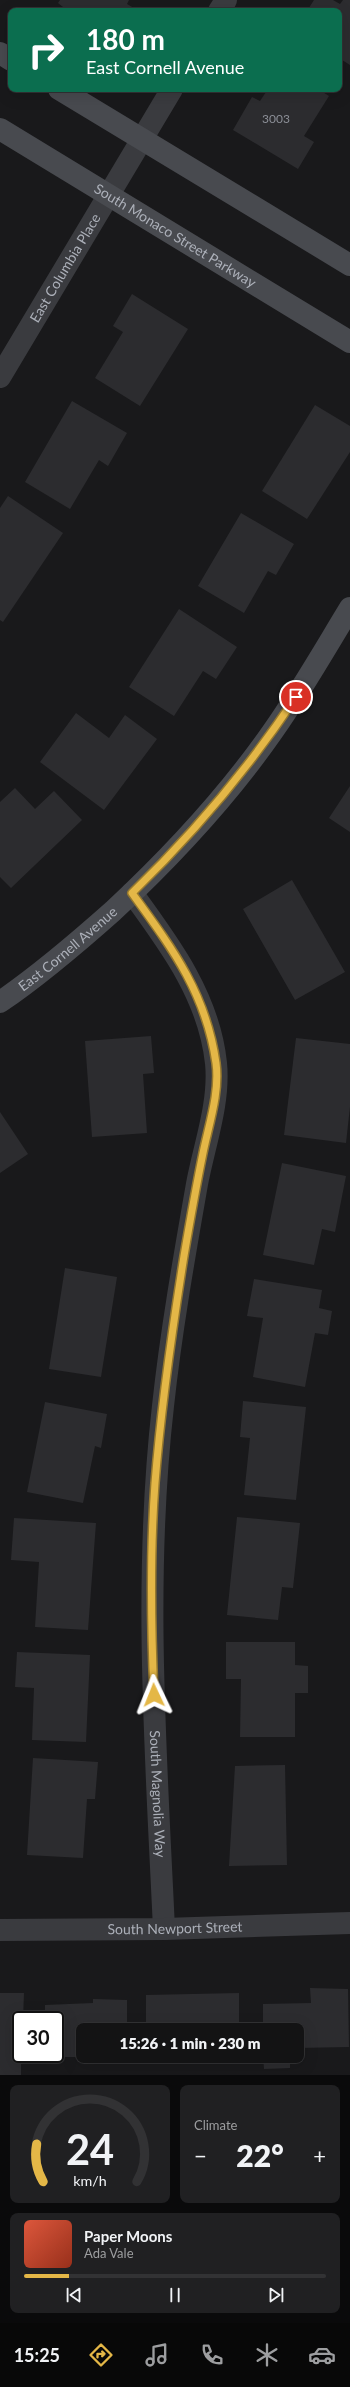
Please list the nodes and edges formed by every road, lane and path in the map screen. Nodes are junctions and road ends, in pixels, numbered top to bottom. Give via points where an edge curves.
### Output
1 (64, 92) edge
2 (170, 92) edge
3 (0, 130) edge
4 (142, 139) junction
5 (108, 195) junction
6 (350, 265) edge
7 (350, 342) edge
8 (0, 377) edge
9 (350, 608) edge
10 (132, 893) junction
11 (0, 1002) edge
12 (350, 1923) edge
13 (164, 1929) junction
14 (0, 1930) edge

1 - 4 main road
2 - 4 street, East Columbia Place
3 - 5 main road, South Monaco Street Parkway
4 - 5 street, East Columbia Place
4 - 6 main road
5 - 7 main road, South Monaco Street Parkway
5 - 8 street, East Columbia Place
9 - 10 main road, East Cornell Avenue via 281,720 238,778 177,849
10 - 11 main road, East Cornell Avenue via 53,963
10 - 13 street, South Magnolia Way via 168,943 194,987 210,1029 216,1066 214,1104 183,1262 163,1404 155,1485 151,1633
12 - 13 street, South Newport Street
13 - 14 street, South Newport Street

